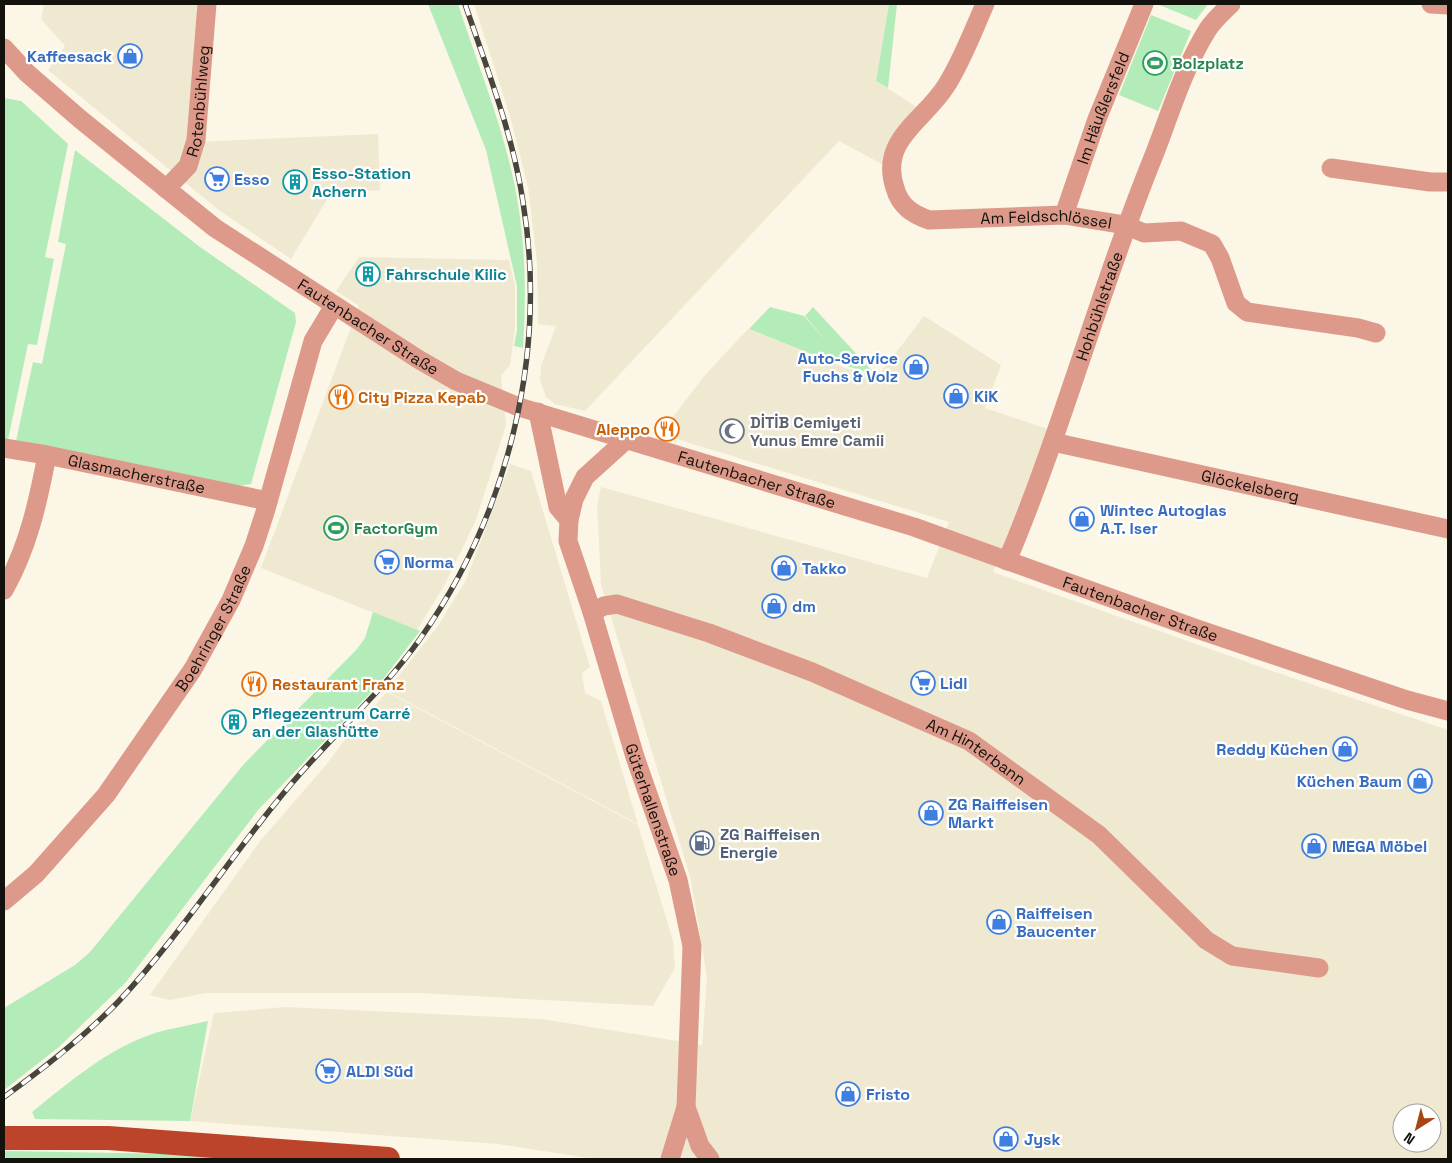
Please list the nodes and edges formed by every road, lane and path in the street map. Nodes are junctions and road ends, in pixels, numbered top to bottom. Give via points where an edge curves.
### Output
1 (207, 4) edge
2 (985, 4) edge
3 (1144, 4) edge
4 (1231, 4) edge
5 (1431, 4) edge
6 (1448, 5) edge
7 (4, 48) edge
8 (1331, 168) dead end
9 (1448, 182) edge
10 (166, 189) junction
11 (1064, 215) junction
12 (1125, 226) junction
13 (334, 306) junction
14 (1376, 333) dead end
15 (538, 412) junction
16 (627, 439) junction
17 (1053, 442) junction
18 (4, 448) edge
19 (47, 455) junction
20 (268, 501) junction
21 (569, 520) junction
22 (1448, 529) edge
23 (1007, 561) junction
24 (4, 590) edge
25 (592, 612) junction
26 (1448, 711) edge
27 (4, 901) edge
28 (1319, 968) dead end
29 (686, 1107) junction
30 (4, 1138) edge
31 (702, 1155) edge
32 (388, 1159) edge
33 (670, 1159) edge

1 - 10 street, Rotenbühlweg via 196,140 188,166
2 - 11 street, Am Feldschlössel via 947,86 896,146 890,172 897,194 913,214 929,220
3 - 11 street, Im Häußlersfeld via 1097,119
4 - 12 street, Hohbühlstraße via 1208,29 1188,70
5 - 6 street
7 - 10 street, Fautenbacher Straße via 27,73
8 - 9 street
10 - 13 street, Fautenbacher Straße via 215,228
11 - 12 street, Am Feldschlössel
12 - 14 street, Am Feldschlössel via 1144,233 1181,231 1212,244 1236,303 1247,312
12 - 17 street, Hohbühlstraße
13 - 15 street, Fautenbacher Straße via 456,381
13 - 20 street, Boehringer Straße via 313,341
15 - 16 street, Fautenbacher Straße
15 - 21 street via 558,507
16 - 21 street, Güterhallenstraße via 585,477 574,499
16 - 23 street, Fautenbacher Straße via 914,527
17 - 22 street, Glöckelsberg
17 - 23 street, Hohbühlstraße
18 - 19 street, Glasmacherstraße
19 - 20 street, Glasmacherstraße
19 - 24 street via 28,539
20 - 27 street, Boehringer Straße via 254,546 231,600 193,669 106,795 36,874
21 - 25 street, Güterhallenstraße via 568,541
23 - 26 street, Fautenbacher Straße via 1197,630
25 - 28 street, Am Hinterbann via 617,604 709,633 812,672 969,741 1099,835 1206,940 1232,956
25 - 29 street, Güterhallenstraße via 632,748 678,880 692,946
29 - 31 street, Güterhallenstraße
29 - 33 street, Güterhallenstraße
30 - 32 main road via 108,1138

